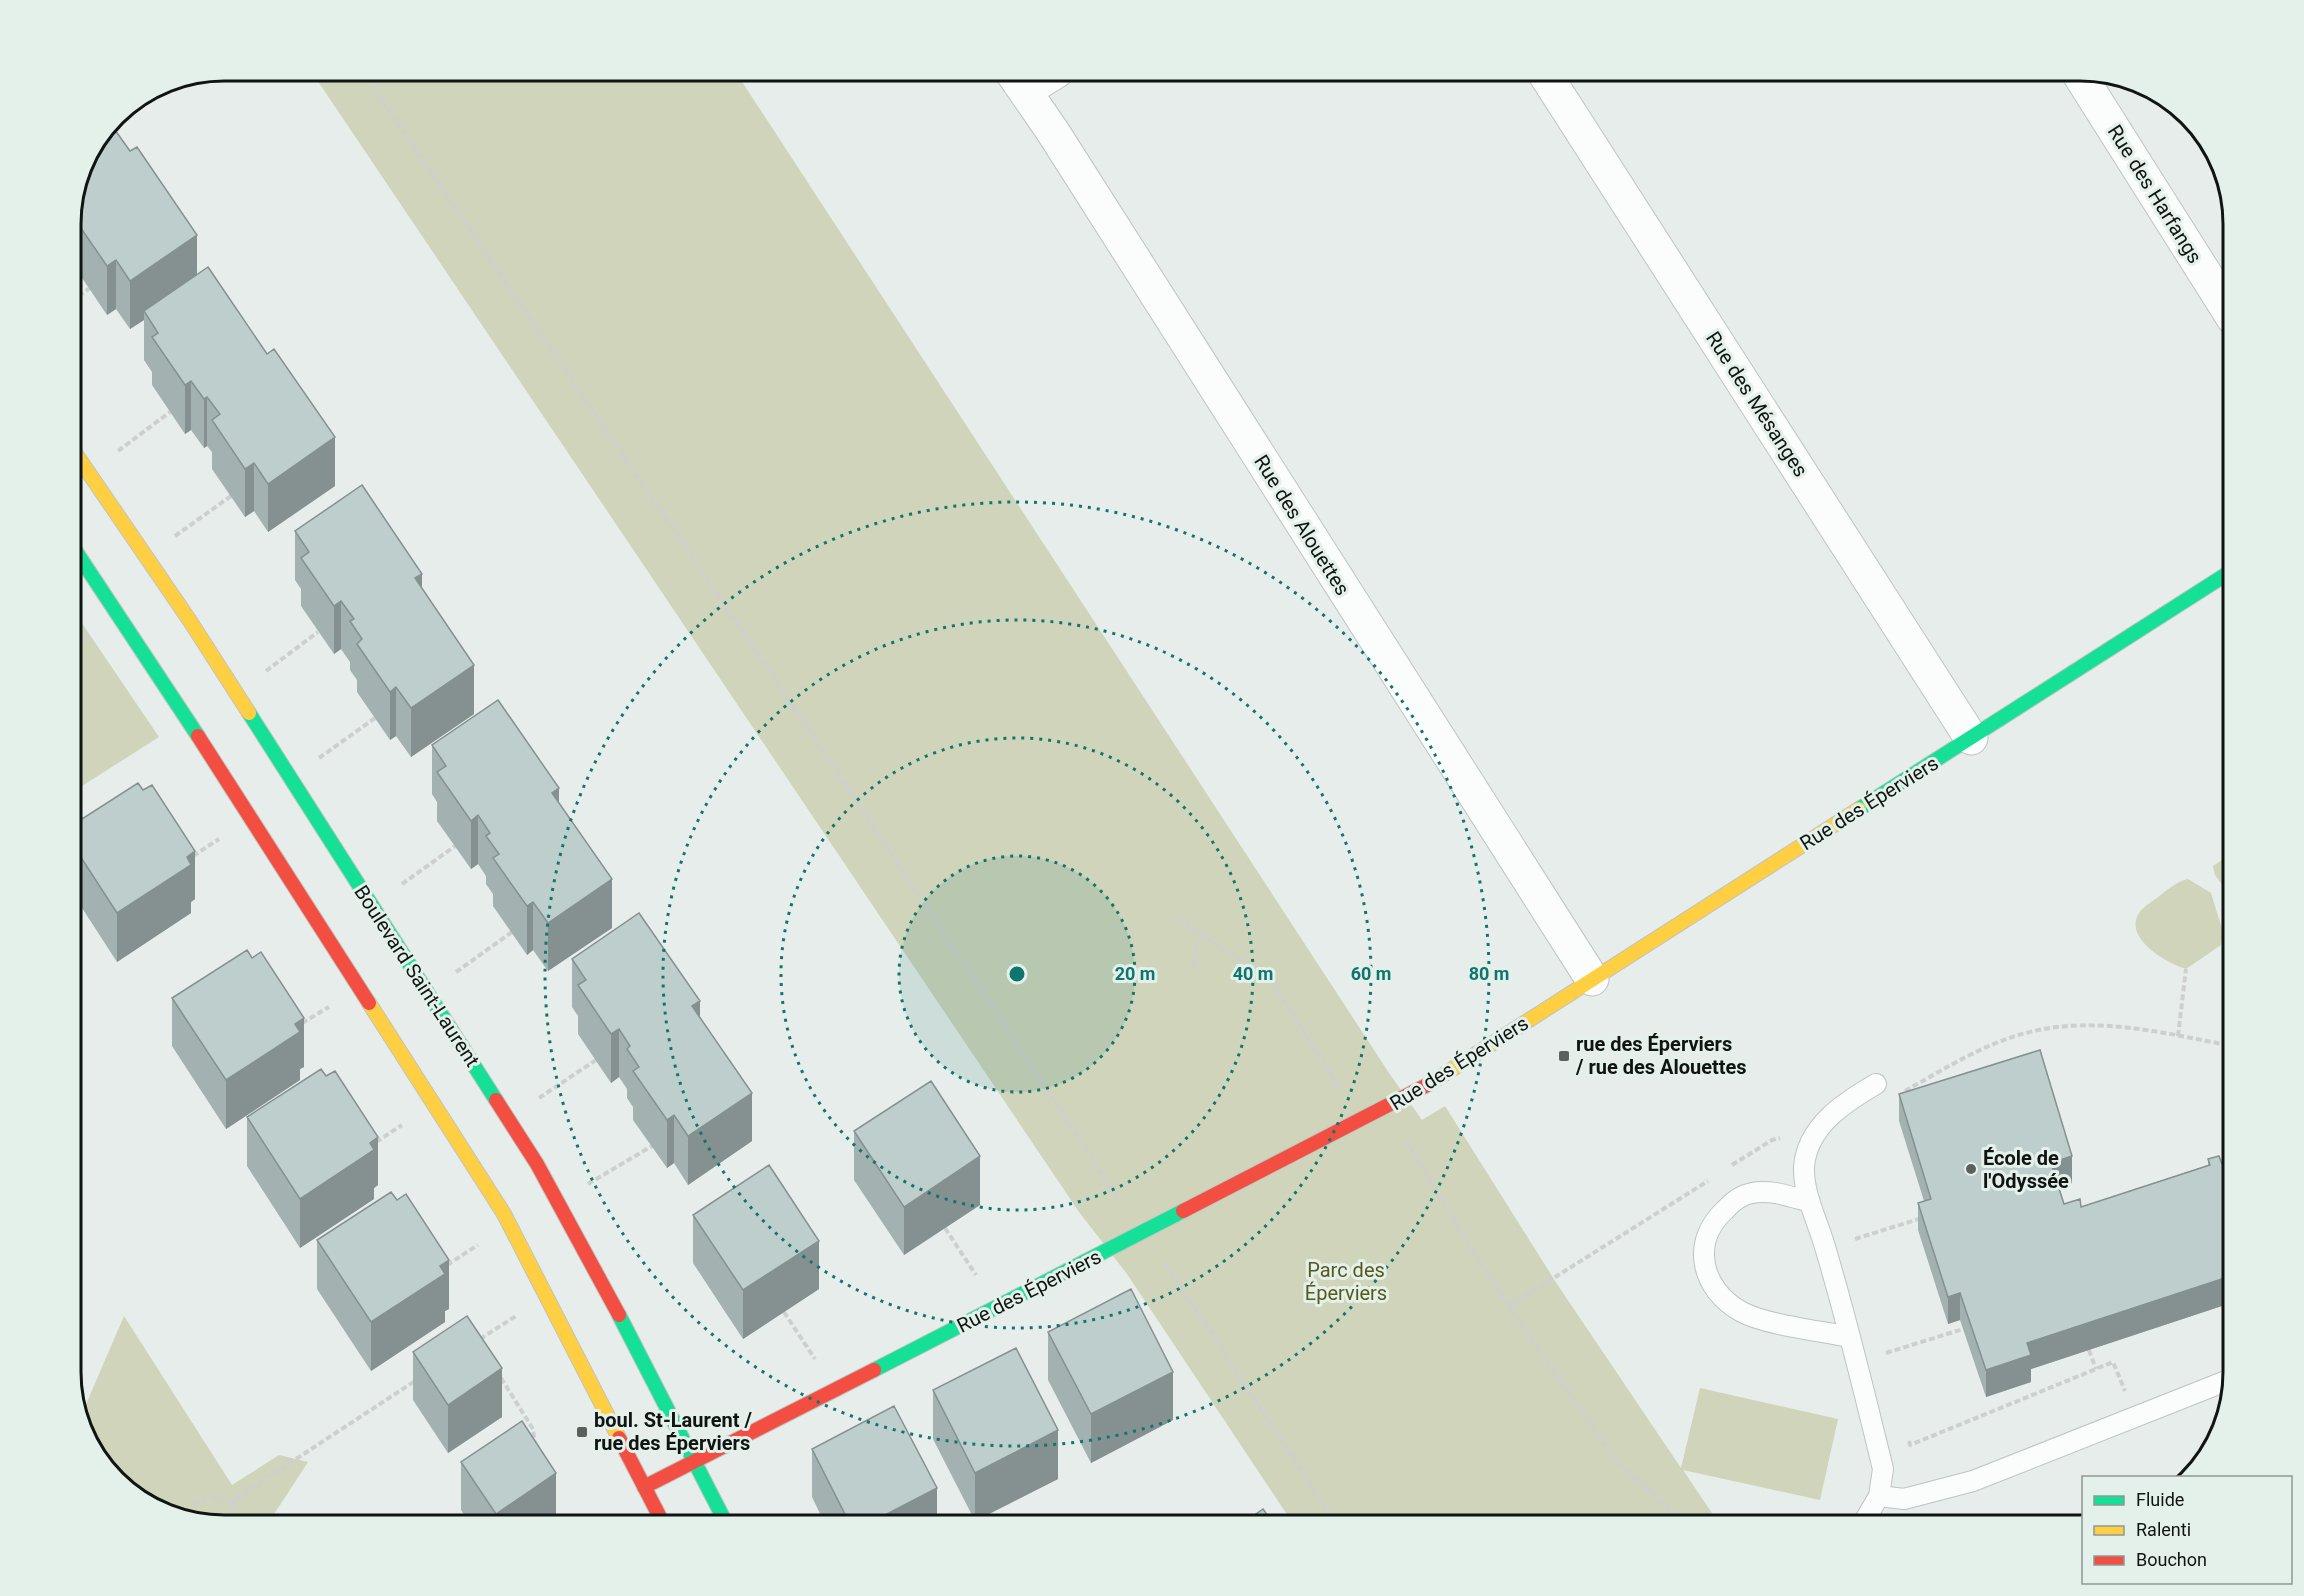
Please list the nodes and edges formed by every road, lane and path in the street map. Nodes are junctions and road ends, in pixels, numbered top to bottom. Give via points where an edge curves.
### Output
1 (369, 81) edge
2 (1018, 81) edge
3 (1550, 81) edge
4 (2084, 81) edge
5 (90, 288) edge
6 (81, 294) edge
7 (2223, 301) edge
8 (170, 411) edge
9 (114, 454) dead end
10 (81, 462) edge
11 (231, 496) edge
12 (171, 539) dead end
13 (81, 559) edge
14 (2223, 577) edge
15 (318, 632) edge
16 (95, 633) dead end
17 (81, 641) edge
18 (261, 674) dead end
19 (375, 718) edge
20 (1971, 738) junction
21 (316, 760) dead end
22 (226, 834) dead end
23 (455, 846) edge
24 (192, 856) edge
25 (398, 887) dead end
26 (1177, 918) dead end
27 (512, 932) edge
28 (1202, 935) junction
29 (1194, 967) dead end
30 (2186, 969) dead end
31 (453, 974) dead end
32 (1592, 980) junction
33 (335, 1003) dead end
34 (300, 1024) edge
35 (2178, 1036) junction
36 (2223, 1044) edge
37 (596, 1060) edge
38 (1876, 1084) dead end
39 (1897, 1095) edge
40 (1345, 1098) dead end
41 (533, 1101) dead end
42 (409, 1120) dead end
43 (1788, 1135) dead end
44 (1406, 1140) dead end
45 (375, 1142) edge
46 (652, 1146) edge
47 (1722, 1172) dead end
48 (1712, 1178) dead end
49 (586, 1186) dead end
50 (1810, 1202) junction
51 (1126, 1209) dead end
52 (1929, 1216) edge
53 (945, 1228) edge
54 (485, 1241) dead end
55 (1848, 1241) dead end
56 (1160, 1255) dead end
57 (444, 1267) edge
58 (980, 1281) dead end
59 (1509, 1306) junction
60 (784, 1311) edge
61 (522, 1312) dead end
62 (1963, 1329) edge
63 (1849, 1337) junction
64 (474, 1343) edge
65 (2089, 1350) edge
66 (1883, 1354) dead end
67 (2113, 1362) dead end
68 (819, 1365) dead end
69 (2096, 1369) junction
70 (425, 1374) edge
71 (2222, 1382) edge
72 (492, 1384) edge
73 (1910, 1445) dead end
74 (536, 1452) edge
75 (694, 1462) junction
76 (644, 1487) junction
77 (1879, 1496) junction
78 (193, 1503) dead end
79 (235, 1504) junction
80 (232, 1515) edge
81 (658, 1515) edge
82 (721, 1515) edge
83 (1330, 1515) edge
84 (1674, 1515) edge
85 (1868, 1515) edge

1 - 51 path via 810,729
2 - 32 street, Rue des Alouettes
3 - 20 street, Rue des Mésanges
4 - 7 street, Rue des Harfangs
5 - 6 path
8 - 9 path
10 - 75 street, Boulevard Saint-Laurent via 190,621 537,1164
11 - 12 path
13 - 76 street via 504,1214
14 - 20 street, Rue des Éperviers
15 - 18 path
16 - 17 path
19 - 21 path
20 - 32 street, Rue des Éperviers
22 - 24 path
23 - 25 path
26 - 28 path
27 - 31 path
28 - 29 path
28 - 40 path via 1272,981
30 - 35 path
32 - 75 street, Rue des Éperviers via 1374,1116
33 - 34 path
35 - 36 path
35 - 39 path via 2123,1026 2080,1025 2032,1031 1968,1056
37 - 41 path
38 - 50 lane via 1832,1113 1813,1142 1804,1167
42 - 45 path
43 - 47 path via 1772,1140
44 - 59 path
46 - 49 path
48 - 59 path
50 - 63 lane
50 - 63 lane via 1754,1192 1731,1204 1715,1218 1706,1236 1702,1255 1707,1275 1725,1300 1742,1312
52 - 55 path
53 - 58 path
54 - 57 path
56 - 83 path
59 - 84 path via 1613,1457
60 - 68 path
61 - 64 path
62 - 66 path
63 - 77 lane via 1883,1469
65 - 69 path
67 - 69 path
69 - 73 path
70 - 79 path via 250,1487
71 - 77 lane via 1973,1481 1904,1499
72 - 74 path via 500,1377 533,1429
75 - 76 street, Rue des Éperviers
75 - 82 street, Boulevard Saint-Laurent
76 - 81 street
77 - 85 lane
78 - 79 path via 217,1497
79 - 80 path

